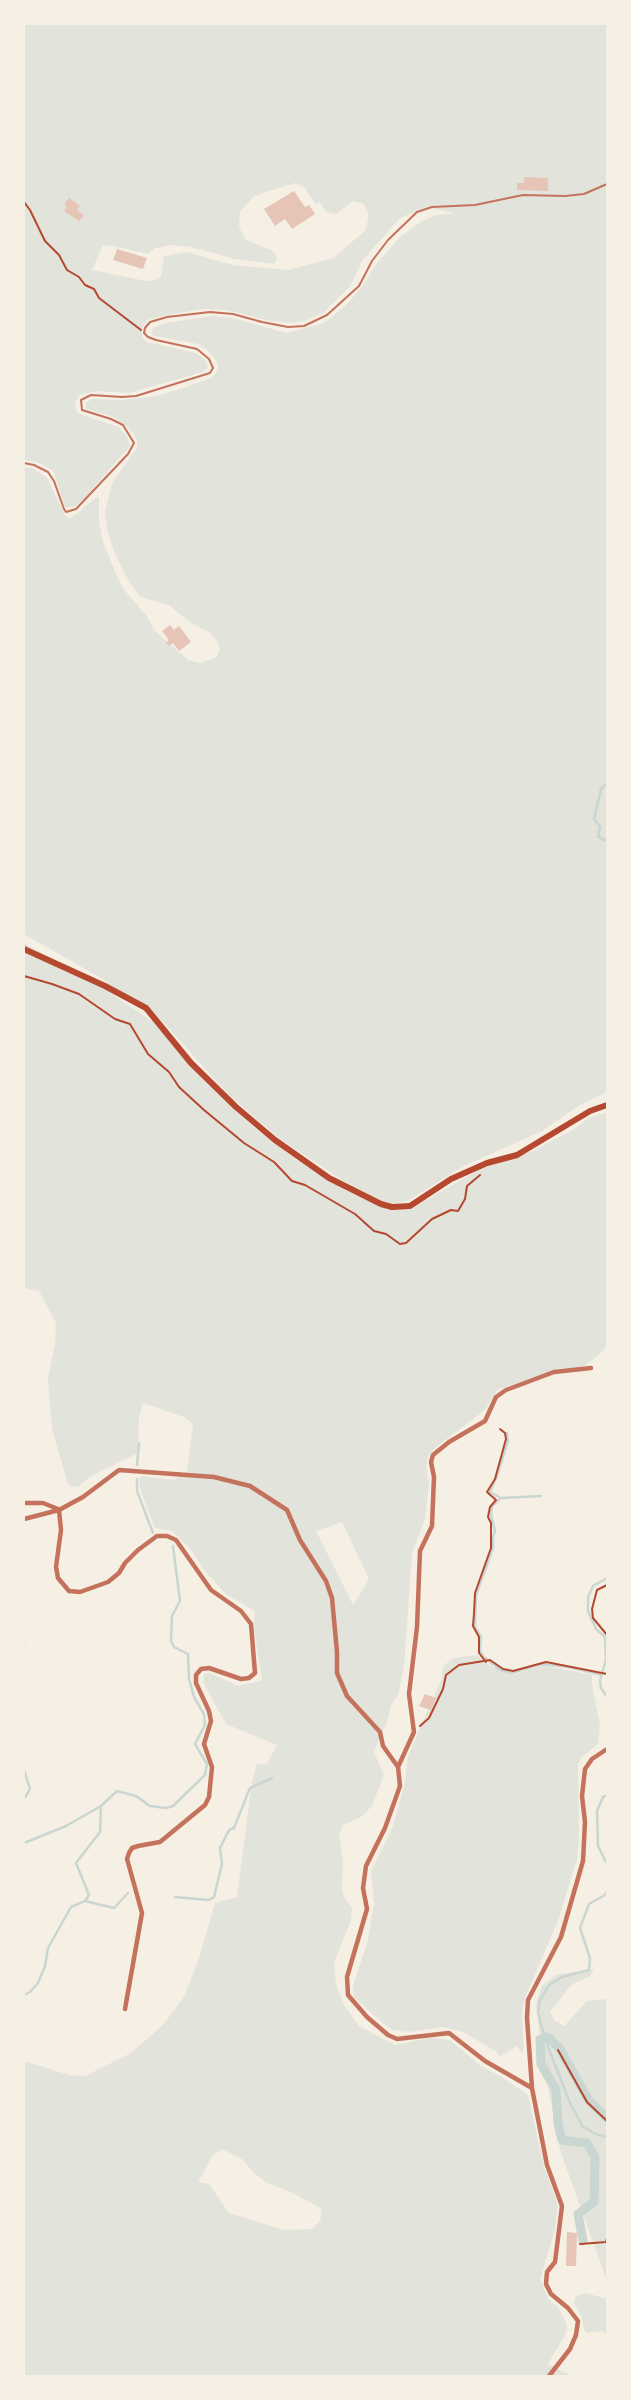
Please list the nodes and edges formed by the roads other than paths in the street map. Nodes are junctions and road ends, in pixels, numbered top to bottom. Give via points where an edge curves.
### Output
1 (607, 184) edge
2 (24, 463) edge
3 (24, 949) edge
4 (607, 1105) edge
5 (591, 1368) dead end
6 (24, 1503) edge
7 (59, 1510) junction
8 (24, 1519) edge
9 (607, 1749) edge
10 (398, 1767) junction
11 (125, 2008) dead end
12 (532, 2088) junction
13 (549, 2376) edge

1 - 2 lane via 584,194 523,195 475,205 432,206 417,212 388,240 359,286 327,315 304,326 288,327 210,312 156,319 147,325 144,333 156,340 197,349 210,359 213,368 210,373 136,396 91,395 81,400 82,410 123,425 134,443 128,454 76,510 66,512 48,472
3 - 4 main road via 146,1008 191,1063 275,1140 329,1178 392,1207 410,1206 451,1179 487,1162 517,1155 590,1111
5 - 10 street via 554,1372 506,1390 496,1397 485,1421 433,1455 432,1526 420,1551 417,1627 409,1694 414,1732
6 - 7 street via 43,1503
7 - 8 street
7 - 10 street via 119,1470 214,1477 250,1486 288,1510 300,1540 326,1581 332,1598 337,1673 347,1696 380,1732 383,1746
7 - 11 street via 61,1530 56,1567 58,1578 69,1591 80,1592 108,1582 138,1550 157,1536 167,1536 176,1540 212,1590 241,1611 251,1624 254,1674 241,1680 209,1668 201,1669 196,1675 211,1721 204,1744 212,1767 205,1805 160,1842 132,1848 127,1859 142,1913
9 - 12 street via 592,1759 585,1769 583,1861 561,1937 528,2000
10 - 12 street via 400,1786 385,1828 366,1866 363,1888 367,1909 347,1977 348,1995 388,2035 397,2039 449,2032 485,2061
12 - 13 street via 547,2165 562,2206 555,2262 547,2272 546,2284 551,2294 578,2320 570,2348

